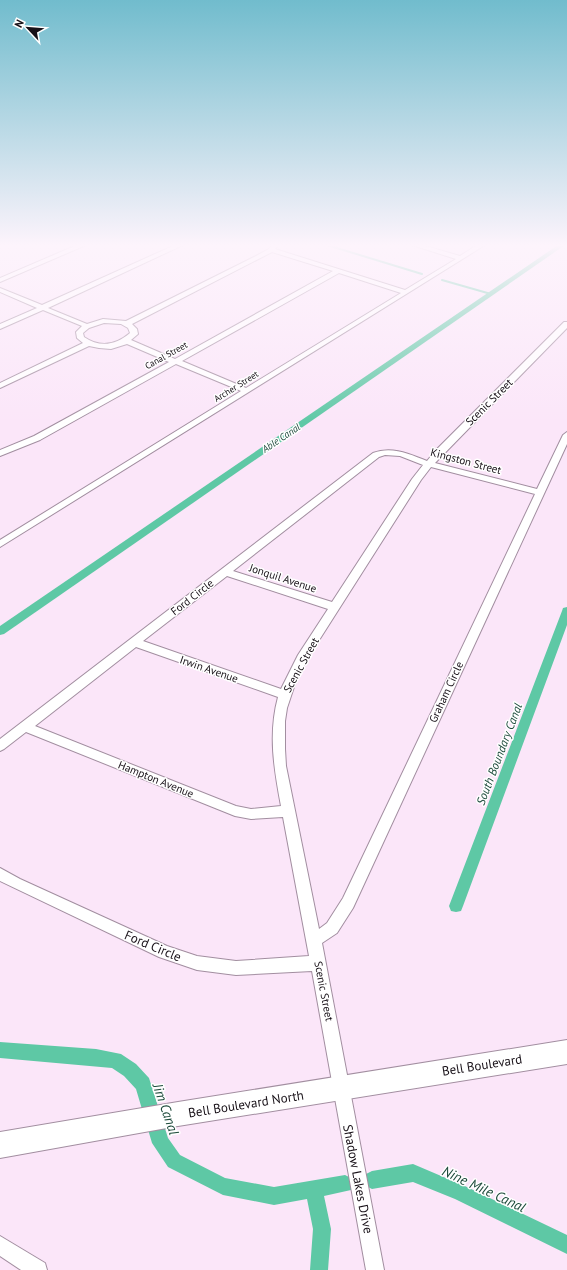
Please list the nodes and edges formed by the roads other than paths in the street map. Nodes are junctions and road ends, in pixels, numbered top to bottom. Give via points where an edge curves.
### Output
1 (36, 304) edge
2 (49, 304) edge
3 (164, 304) edge
4 (278, 304) edge
5 (386, 304) edge
6 (43, 307) junction
7 (126, 324) junction
8 (567, 324) edge
9 (87, 326) junction
10 (0, 327) edge
11 (126, 341) junction
12 (87, 344) junction
13 (175, 361) junction
14 (0, 386) edge
15 (247, 391) junction
16 (567, 435) edge
17 (386, 452) joint
18 (0, 454) edge
19 (428, 464) junction
20 (540, 493) junction
21 (0, 544) edge
22 (225, 572) junction
23 (335, 607) junction
24 (134, 642) junction
25 (284, 694) junction
26 (25, 726) junction
27 (0, 746) edge
28 (289, 811) junction
29 (0, 874) edge
30 (314, 940) junction
31 (319, 962) junction
32 (567, 1052) edge
33 (398, 1079) joint
34 (341, 1089) junction
35 (0, 1145) edge
36 (0, 1245) edge
37 (38, 1270) edge
38 (375, 1270) edge

1 - 6 street
2 - 6 street
3 - 7 street
4 - 13 street, Canal Street
5 - 15 street, Archer Street
6 - 9 street
6 - 10 street
7 - 9 street via 103,321
7 - 11 street via 134,330 134,334
8 - 19 street, Scenic Street
9 - 12 street via 79,333 79,337
11 - 12 street via 110,346
11 - 13 street
12 - 14 street
13 - 15 street
13 - 18 street, Canal Street via 37,438
15 - 21 street, Archer Street
16 - 20 street, Graham Circle
17 - 19 street, Kingston Street via 402,454
17 - 22 street, Ford Circle via 376,455
19 - 20 street, Kingston Street
19 - 23 street, Scenic Street
20 - 30 street, Graham Circle via 348,903 332,928
22 - 23 street, Jonquil Avenue
22 - 24 street, Ford Circle
23 - 25 street, Scenic Street via 304,655
24 - 25 street, Irwin Avenue
24 - 26 street, Ford Circle
25 - 28 street, Scenic Street via 278,724 278,745
26 - 27 street, Ford Circle
26 - 28 street, Hampton Avenue via 235,811 251,814
28 - 30 street, Scenic Street
29 - 31 street, Ford Circle via 164,952 197,963 236,968
30 - 31 street, Scenic Street
31 - 34 street, Scenic Street
32 - 33 street, Bell Boulevard
33 - 34 street, Bell Boulevard North
34 - 35 street, Bell Boulevard North
34 - 38 street, Shadow Lakes Drive
36 - 37 street

